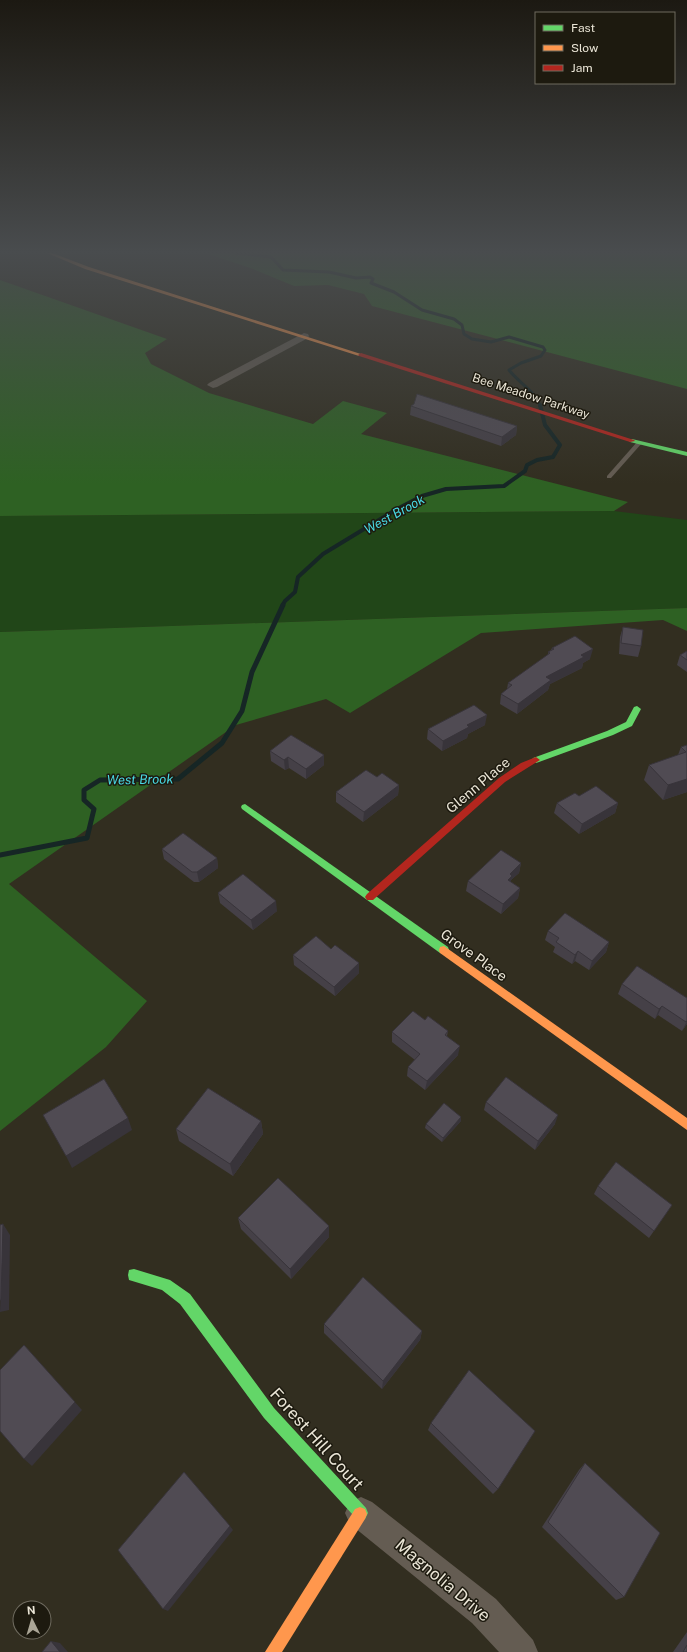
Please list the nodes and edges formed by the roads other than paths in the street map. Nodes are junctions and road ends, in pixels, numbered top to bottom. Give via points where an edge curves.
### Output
1 (285, 330) edge
2 (304, 336) junction
3 (213, 385) dead end
4 (639, 443) junction
5 (687, 454) edge
6 (609, 477) dead end
7 (637, 709) dead end
8 (245, 807) dead end
9 (370, 897) junction
10 (687, 1125) edge
11 (134, 1275) dead end
12 (361, 1513) junction
13 (272, 1652) edge
14 (521, 1652) edge

1 - 2 street, Bee Meadow Parkway
2 - 3 street
2 - 4 street, Bee Meadow Parkway
4 - 5 street, Bee Meadow Parkway
4 - 6 lane
7 - 9 street, Glenn Place via 629,724 610,734 524,765 502,780
8 - 9 street, Grove Place
9 - 10 street, Grove Place
11 - 12 street, Forest Hill Court via 165,1285 184,1299 269,1413
12 - 13 street, Forest Hill Court
12 - 14 street, Magnolia Drive via 484,1611

